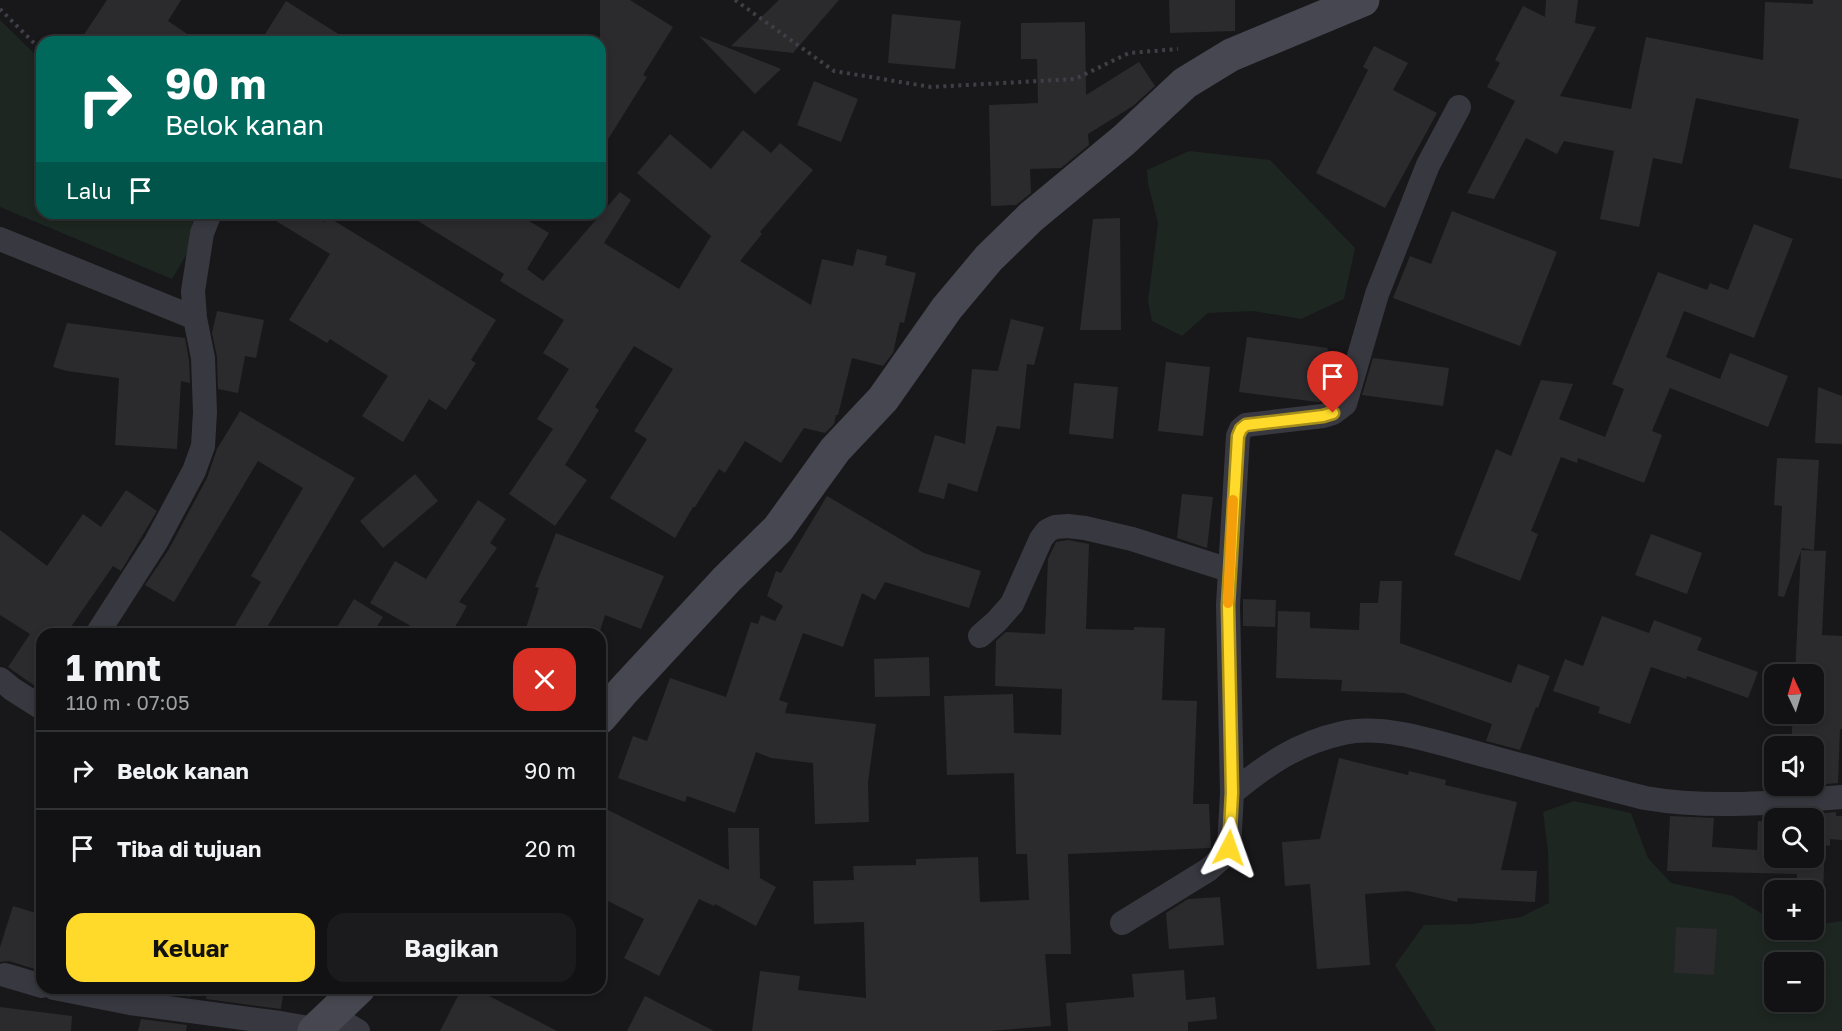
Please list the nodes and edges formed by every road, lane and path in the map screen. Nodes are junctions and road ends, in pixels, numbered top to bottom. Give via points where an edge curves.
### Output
1 (735, 0) edge
2 (1362, 0) edge
3 (0, 9) edge
4 (36, 45) edge
5 (1185, 49) dead end
6 (1459, 107) dead end
7 (208, 219) edge
8 (0, 239) edge
9 (195, 318) junction
10 (1229, 570) junction
11 (101, 628) edge
12 (980, 636) dead end
13 (0, 679) edge
14 (36, 704) edge
15 (606, 711) edge
16 (1232, 793) junction
17 (1842, 797) edge
18 (1122, 923) dead end
19 (5, 975) dead end
20 (36, 984) edge
21 (84, 994) edge
22 (338, 1012) edge

1 - 5 path via 834,71 931,87 1075,79 1130,53
2 - 15 main road via 1231,55 1185,83 1031,217 989,258 947,308 883,399 835,450 778,529 719,587
3 - 4 path
6 - 10 street via 1428,165 1377,294 1345,404 1323,416 1260,422 1241,429
7 - 9 street via 193,291
8 - 9 street
9 - 11 street via 203,358 203,446 156,542
10 - 12 street via 1132,539 1068,526 1054,527 1041,539 1012,604
10 - 16 street
13 - 14 street
16 - 17 street via 1264,767 1294,750 1344,733 1379,732 1418,738 1672,803
16 - 18 street via 1231,838 1224,856
19 - 20 street
21 - 22 street via 130,1003

